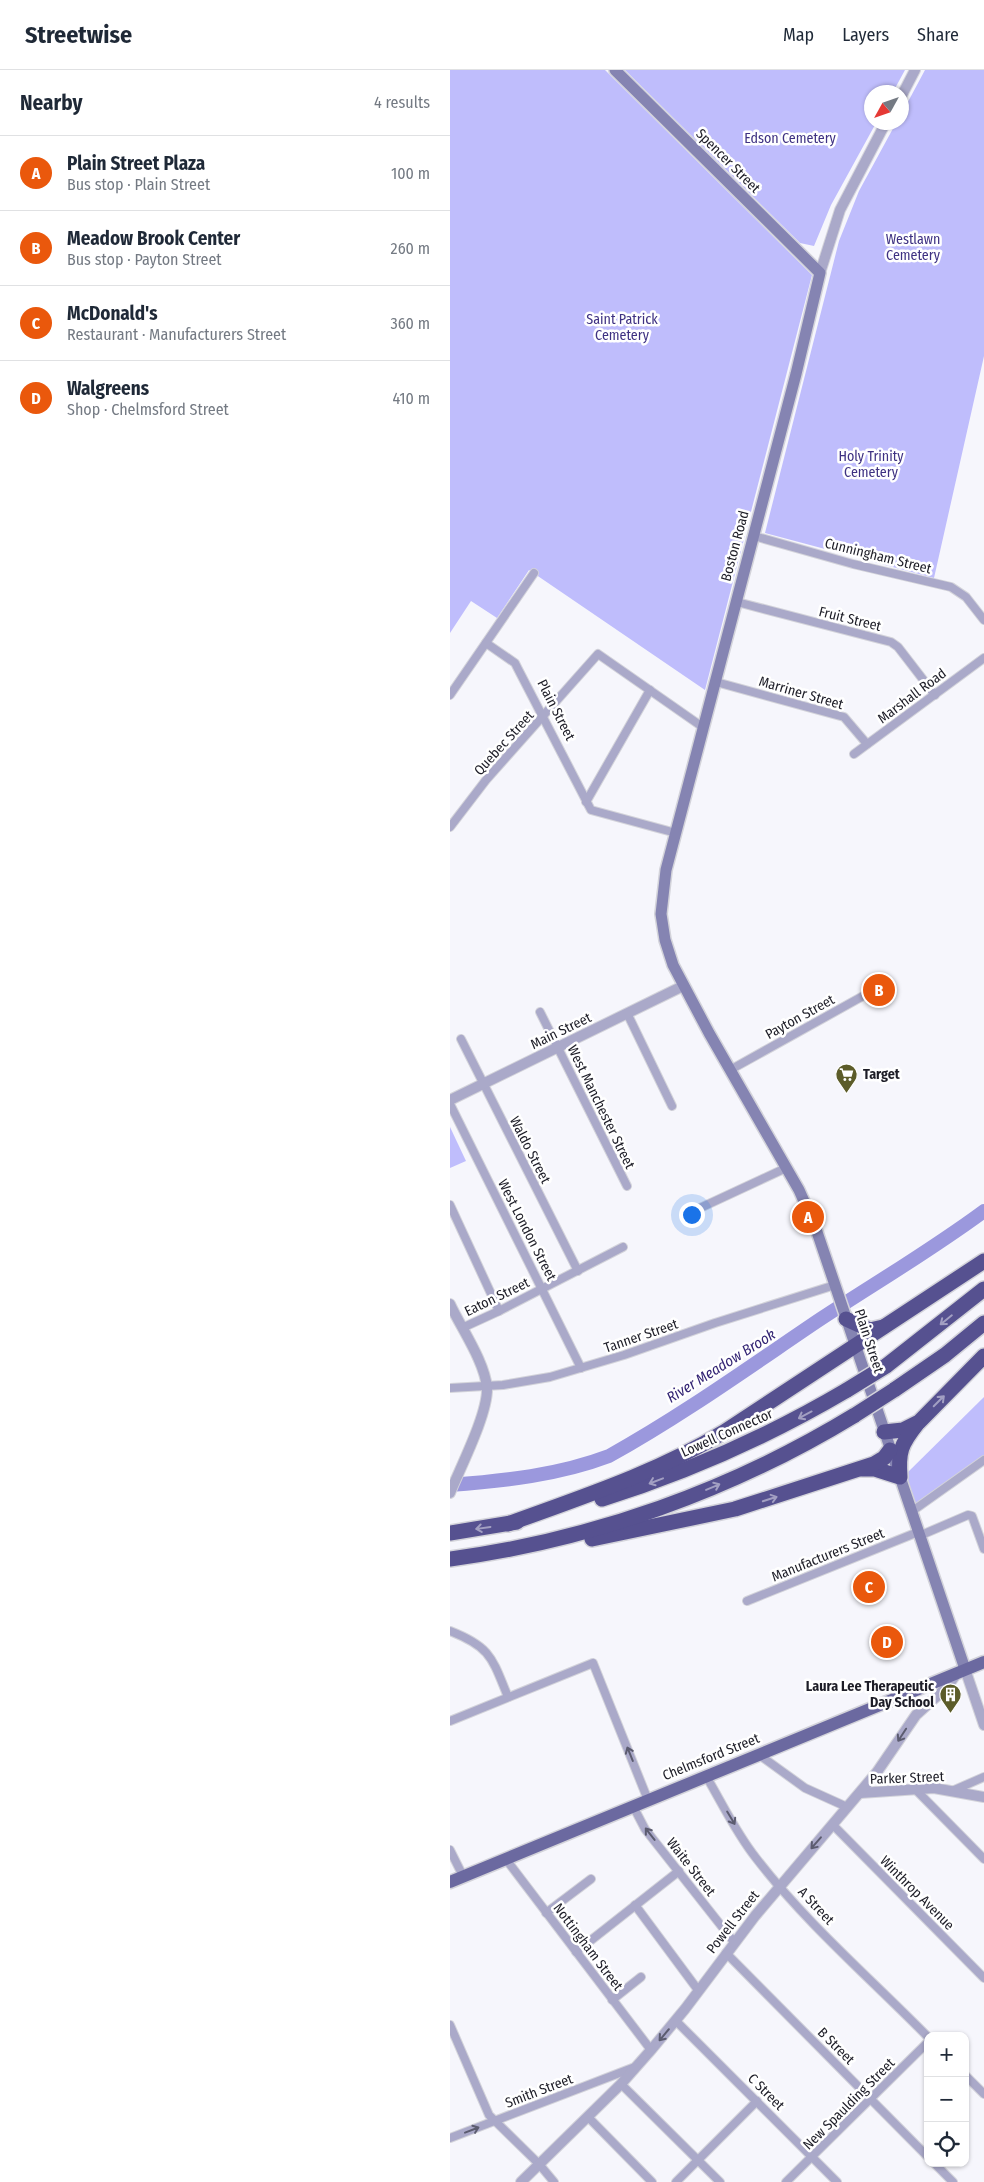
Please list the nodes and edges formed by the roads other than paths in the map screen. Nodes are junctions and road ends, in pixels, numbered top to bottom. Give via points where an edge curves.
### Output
1 (615, 70) edge
2 (915, 70) edge
3 (907, 85) edge
4 (882, 130) edge
5 (820, 273) junction
6 (754, 536) junction
7 (534, 573) dead end
8 (737, 602) junction
9 (984, 620) edge
10 (486, 643) junction
11 (984, 658) edge
12 (716, 682) junction
13 (650, 690) junction
14 (935, 695) junction
15 (450, 696) edge
16 (543, 717) junction
17 (704, 728) junction
18 (867, 744) junction
19 (854, 754) dead end
20 (586, 802) junction
21 (450, 826) edge
22 (676, 832) junction
23 (683, 986) junction
24 (881, 986) dead end
25 (540, 1012) dead end
26 (627, 1014) junction
27 (461, 1040) dead end
28 (558, 1047) junction
29 (730, 1070) junction
30 (482, 1084) junction
31 (450, 1100) edge
32 (450, 1104) edge
33 (672, 1106) dead end
34 (786, 1168) junction
35 (627, 1186) dead end
36 (450, 1206) edge
37 (685, 1215) dead end
38 (623, 1247) dead end
39 (984, 1261) edge
40 (578, 1271) junction
41 (542, 1289) junction
42 (984, 1289) edge
43 (837, 1290) junction
44 (450, 1304) edge
45 (499, 1311) junction
46 (846, 1320) junction
47 (984, 1323) edge
48 (462, 1328) junction
49 (883, 1328) junction
50 (855, 1347) junction
51 (984, 1356) edge
52 (581, 1368) junction
53 (486, 1386) junction
54 (450, 1388) edge
55 (919, 1422) junction
56 (884, 1432) junction
57 (890, 1450) junction
58 (984, 1460) edge
59 (858, 1470) junction
60 (900, 1477) junction
61 (450, 1493) edge
62 (911, 1512) junction
63 (508, 1524) junction
64 (451, 1533) edge
65 (919, 1534) junction
66 (984, 1549) edge
67 (482, 1554) junction
68 (450, 1559) edge
69 (748, 1601) dead end
70 (452, 1635) edge
71 (984, 1662) edge
72 (961, 1671) junction
73 (508, 1697) junction
74 (450, 1722) edge
75 (984, 1725) edge
76 (758, 1754) junction
77 (706, 1776) junction
78 (984, 1777) edge
79 (914, 1790) junction
80 (952, 1790) junction
81 (860, 1793) junction
82 (984, 1798) edge
83 (648, 1800) junction
84 (633, 1806) junction
85 (847, 1807) junction
86 (833, 1824) junction
87 (450, 1850) edge
88 (505, 1858) junction
89 (984, 1859) edge
90 (679, 1871) junction
91 (463, 1876) junction
92 (591, 1879) dead end
93 (450, 1882) edge
94 (780, 1886) junction
95 (635, 1905) junction
96 (546, 1913) junction
97 (734, 1942) junction
98 (576, 1952) junction
99 (726, 1953) junction
100 (641, 1977) dead end
101 (984, 1978) edge
102 (698, 1990) junction
103 (612, 2000) junction
104 (676, 2020) junction
105 (450, 2025) edge
106 (924, 2033) edge
107 (453, 2037) edge
108 (924, 2046) edge
109 (651, 2050) junction
110 (637, 2067) junction
111 (967, 2077) edge
112 (621, 2084) junction
113 (984, 2094) edge
114 (871, 2100) junction
115 (757, 2101) junction
116 (588, 2117) junction
117 (494, 2121) junction
118 (450, 2138) edge
119 (924, 2153) edge
120 (812, 2157) junction
121 (698, 2159) junction
122 (539, 2164) junction
123 (938, 2167) edge
124 (521, 2182) edge
125 (554, 2182) edge
126 (652, 2182) edge
127 (676, 2182) edge
128 (720, 2182) edge
129 (786, 2182) edge
130 (837, 2182) edge
131 (953, 2182) edge

1 - 5 main road, Spencer Street
2 - 3 street
4 - 5 street, Boston Road via 840,210
5 - 6 main road, Boston Road
6 - 8 main road, Boston Road
6 - 9 street, Cunningham Street via 952,587 966,597
7 - 10 street
8 - 12 main road, Boston Road
8 - 14 street, Fruit Street via 892,642
10 - 15 street
10 - 16 street, Plain Street via 514,663
11 - 14 street, Marshall Road
12 - 17 main road, Boston Road
12 - 18 street, Marriner Street via 844,717
13 - 16 street, Quebec Street via 598,654
13 - 17 street
13 - 20 street
14 - 18 street, Marshall Road
16 - 20 street, Plain Street
16 - 21 street, Quebec Street
17 - 22 main road, Boston Road
18 - 19 street, Marshall Road
20 - 22 street via 594,811
22 - 23 main road, Boston Road via 662,893 661,914 665,940
23 - 26 street, Main Street
23 - 29 main road, Plain Street
24 - 29 street, Payton Street
25 - 28 street, West Manchester Street
26 - 28 street, Main Street
26 - 33 street
27 - 30 street, Waldo Street
28 - 30 street, Main Street
28 - 35 street, West Manchester Street
29 - 34 main road, Plain Street
30 - 31 street, Main Street
30 - 40 street, Waldo Street
32 - 41 street, West London Street
34 - 37 street
34 - 43 main road, Plain Street via 807,1207
36 - 45 street
38 - 40 street, Eaton Street
39 - 49 highway
40 - 41 street, Eaton Street
41 - 45 street, Eaton Street
41 - 52 street, West London Street
42 -> 63 highway, Lowell Connector, bridge via 886,1366 765,1435 696,1466 625,1492
43 - 46 main road, Plain Street
43 - 52 street, Tanner Street
44 - 48 street
45 - 48 street, Eaton Street
46 - 49 highway via 870,1330
46 - 50 main road, Plain Street
67 -> 47 highway, bridge via 568,1536 657,1508 766,1463 816,1438 894,1390
48 - 53 street
49 - 50 highway
50 - 56 main road, Plain Street
50 - 63 highway via 724,1432 677,1458
55 -> 51 highway
52 - 53 street, Tanner Street via 534,1381
53 - 54 street, Tanner Street
53 - 61 street via 487,1396 480,1420
55 - 56 highway via 903,1430
55 - 60 highway via 899,1452
56 - 57 main road, Plain Street
57 - 59 highway via 881,1460
57 - 60 main road, Plain Street
58 - 62 street
59 - 60 highway via 875,1469
67 -> 59 highway via 540,1549 718,1514
60 - 62 main road, Plain Street
62 - 65 main road, Plain Street
63 -> 64 highway, Lowell Connector
65 - 66 street, Manufacturers Street via 968,1515 972,1516
65 - 69 street, Manufacturers Street
65 - 72 main road, Plain Street
67 - 68 highway
70 - 73 street via 473,1641 488,1655
71 - 72 main road, Chelmsford Street
72 - 75 street, Plain Street
72 - 76 main road, Chelmsford Street
72 -> 81 street, Powell Street via 916,1715
73 - 74 street
83 -> 73 street via 593,1663
76 - 77 main road, Chelmsford Street
76 - 85 street via 805,1788
77 - 83 main road, Chelmsford Street
77 -> 94 street, A Street via 754,1855
78 - 80 street
79 - 80 street, Parker Street
79 - 81 street, Parker Street
79 - 89 street
80 - 82 street, Parker Street
81 - 85 street, Powell Street
83 - 84 main road, Chelmsford Street
84 - 88 main road, Chelmsford Street
90 -> 84 street, Waite Street via 646,1829
85 - 86 street, Powell Street
86 -> 94 street, Powell Street
86 - 101 street, Winthrop Avenue
87 - 91 street
88 - 91 main road, Chelmsford Street
88 - 96 street, Nottingham Street
90 - 95 street
90 - 97 street, Waite Street
91 - 93 main road, Chelmsford Street
92 - 96 street
94 - 97 street, Powell Street
94 - 106 street, A Street
95 - 98 street
95 - 102 street
96 - 98 street, Nottingham Street
97 - 99 street, Powell Street
98 - 103 street, Nottingham Street
99 - 102 street, Powell Street
99 - 114 street, B Street
100 - 103 street
102 - 104 street, Powell Street
103 - 109 street, Nottingham Street
104 -> 109 street, Powell Street
104 - 115 street, C Street
105 - 107 street
107 - 117 street
108 - 114 street, New Spaulding Street
109 - 110 street, Powell Street
110 - 112 street, Powell Street
110 - 117 street, Smith Street
111 - 113 street
112 - 116 street, Powell Street
112 - 121 street
114 - 119 street, B Street
114 - 120 street, New Spaulding Street
115 - 120 street, C Street
115 - 121 street
116 - 122 street, Powell Street
116 - 126 street
118 -> 117 street, Smith Street
117 - 122 street
120 - 129 street, New Spaulding Street
120 - 130 street, C Street
121 - 127 street
121 - 128 street
122 - 124 street, Powell Street
122 - 125 street
123 - 131 street

